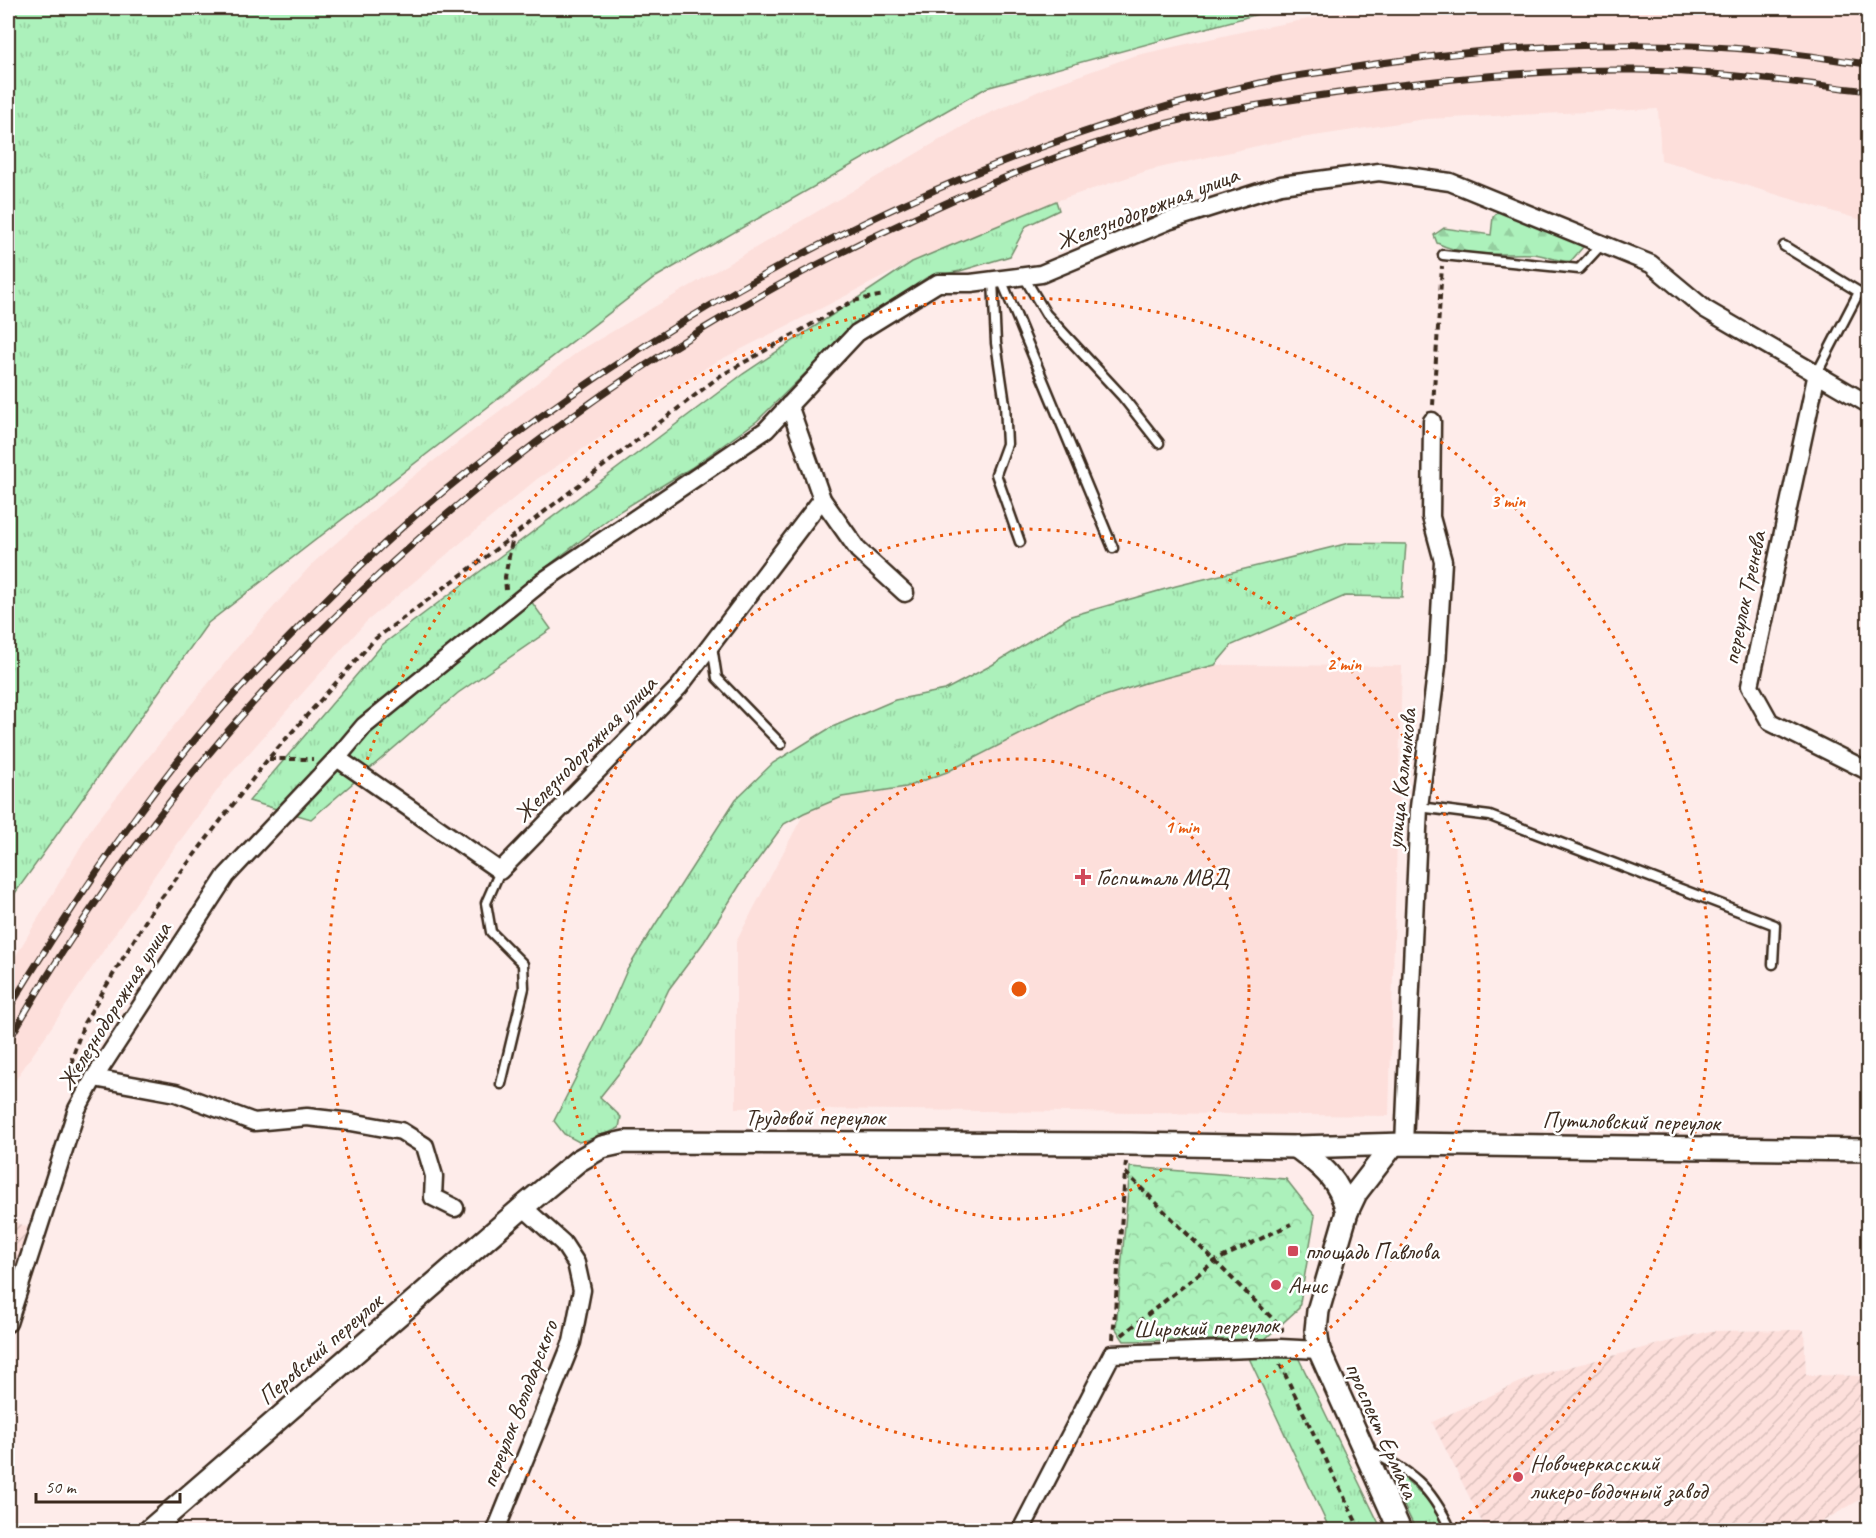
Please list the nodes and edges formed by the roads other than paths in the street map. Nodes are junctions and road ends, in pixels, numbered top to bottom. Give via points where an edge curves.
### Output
1 (1603, 244) junction
2 (1784, 246) dead end
3 (1443, 255) road end
4 (1023, 276) junction
5 (997, 279) junction
6 (1817, 373) junction
7 (1869, 404) edge
8 (789, 405) junction
9 (1432, 421) road end
10 (1159, 443) dead end
11 (822, 499) junction
12 (1020, 542) dead end
13 (1113, 548) dead end
14 (905, 593) dead end
15 (711, 643) junction
16 (781, 744) dead end
17 (337, 758) junction
18 (1869, 771) edge
19 (1419, 807) junction
20 (500, 872) junction
21 (1773, 964) dead end
22 (94, 1078) junction
23 (501, 1084) dead end
24 (1398, 1144) junction
25 (1296, 1147) junction
26 (1869, 1150) edge
27 (523, 1207) junction
28 (455, 1208) dead end
29 (1347, 1212) junction
30 (8, 1323) edge
31 (1319, 1350) junction
32 (1360, 1446) junction
33 (150, 1530) edge
34 (496, 1530) edge
35 (1022, 1530) edge
36 (1400, 1530) edge
37 (1451, 1530) edge

1 - 3 lane via 1580,269
1 - 4 street, Железнодорожная улица via 1450,182 1379,172 1281,185 1168,221 1041,274
1 - 6 street, Железнодорожная улица via 1651,264 1705,309
2 - 6 lane via 1859,292
4 - 5 street, Железнодорожная улица
4 - 10 lane via 1047,314
5 - 8 street, Железнодорожная улица via 938,283 927,289 856,333
5 - 12 lane via 996,343 1007,444 996,474
5 - 13 lane
6 - 7 street, Железнодорожная улица
6 - 18 street, переулок Тренева via 1750,686 1770,722
8 - 11 street
8 - 17 street, Железнодорожная улица via 765,430 543,581 364,726
9 - 19 street, улица Калмыкова via 1431,517 1443,561 1437,666
11 - 14 street via 858,550
11 - 15 street, Железнодорожная улица
15 - 16 lane via 717,678
15 - 20 street, Железнодорожная улица via 679,687
17 - 20 street
17 - 22 street, Железнодорожная улица via 226,876
19 - 21 lane via 1490,816 1775,925
19 - 24 street, улица Калмыкова
20 - 23 lane via 486,903 491,932 523,964 524,988
22 - 28 street via 176,1093 254,1122 307,1117 401,1131 425,1146 434,1176 433,1197
22 - 30 street, Железнодорожная улица via 77,1109
24 - 25 street
24 - 26 street, Путиловский переулок
24 - 29 street via 1356,1193
25 - 27 street, Трудовой переулок via 626,1142 602,1147 578,1161
25 - 29 street via 1334,1179
27 - 33 street, Перовский переулок
27 - 34 street, переулок Володарского via 563,1243 576,1263 582,1290 573,1342
29 - 31 street via 1318,1311
31 - 32 street, проспект Ермака
31 - 35 street, Широкий переулок via 1112,1354
32 - 36 street, проспект Ермака
32 - 37 lane via 1416,1477 1439,1505

